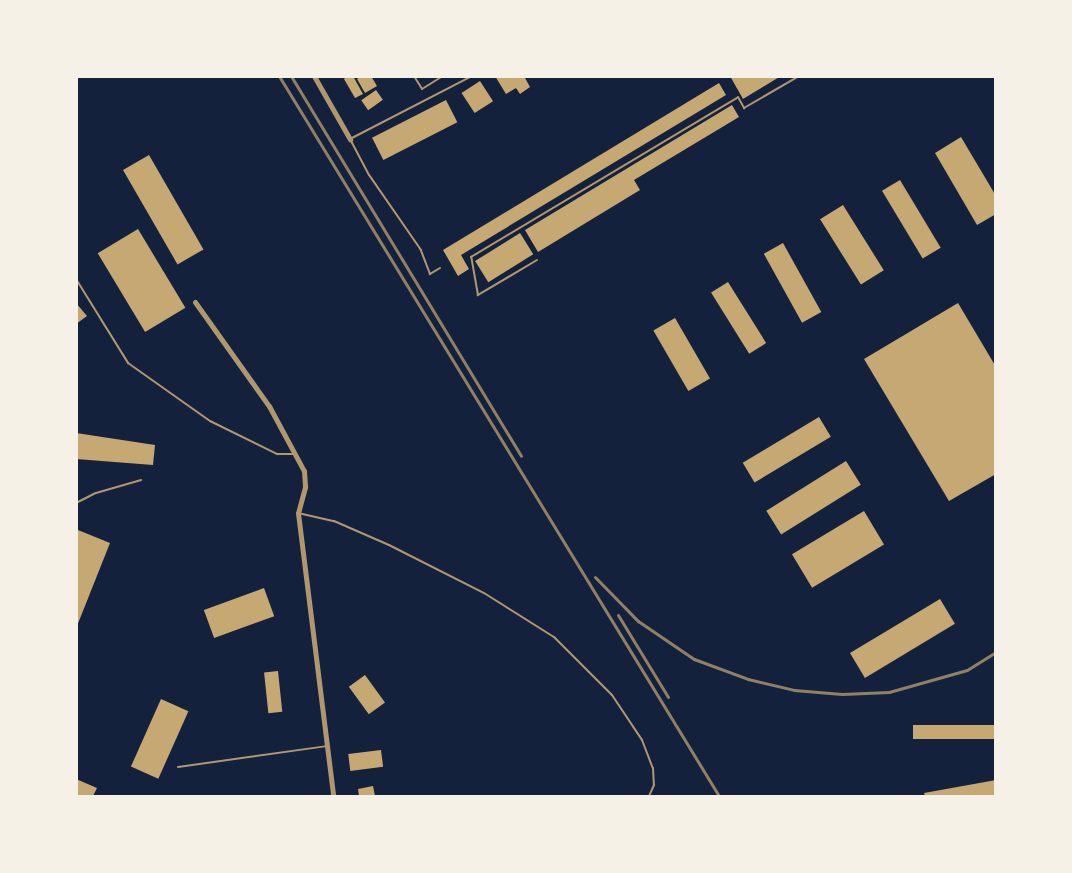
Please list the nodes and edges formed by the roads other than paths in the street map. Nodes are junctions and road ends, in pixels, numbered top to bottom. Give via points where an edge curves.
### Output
1 (314, 76) edge
2 (414, 76) edge
3 (443, 76) edge
4 (472, 76) edge
5 (799, 76) edge
6 (350, 139) junction
7 (537, 260) dead end
8 (440, 268) dead end
9 (76, 279) edge
10 (195, 302) dead end
11 (296, 454) junction
12 (141, 480) dead end
13 (76, 503) edge
14 (298, 513) junction
15 (327, 747) junction
16 (178, 767) dead end
17 (333, 796) edge
18 (649, 796) edge

1 - 6 street
2 - 3 lane via 422,89
4 - 6 lane
5 - 7 lane via 744,108 738,97 471,257 478,294
6 - 8 lane via 369,175 420,250 430,274
9 - 11 lane via 128,363 210,421 277,454
10 - 11 street via 269,406
11 - 14 street via 305,487
12 - 13 lane
14 - 15 street
14 - 18 lane via 334,521 389,545 484,593 554,638 612,695 642,740 653,768 654,785
15 - 16 lane
15 - 17 street

